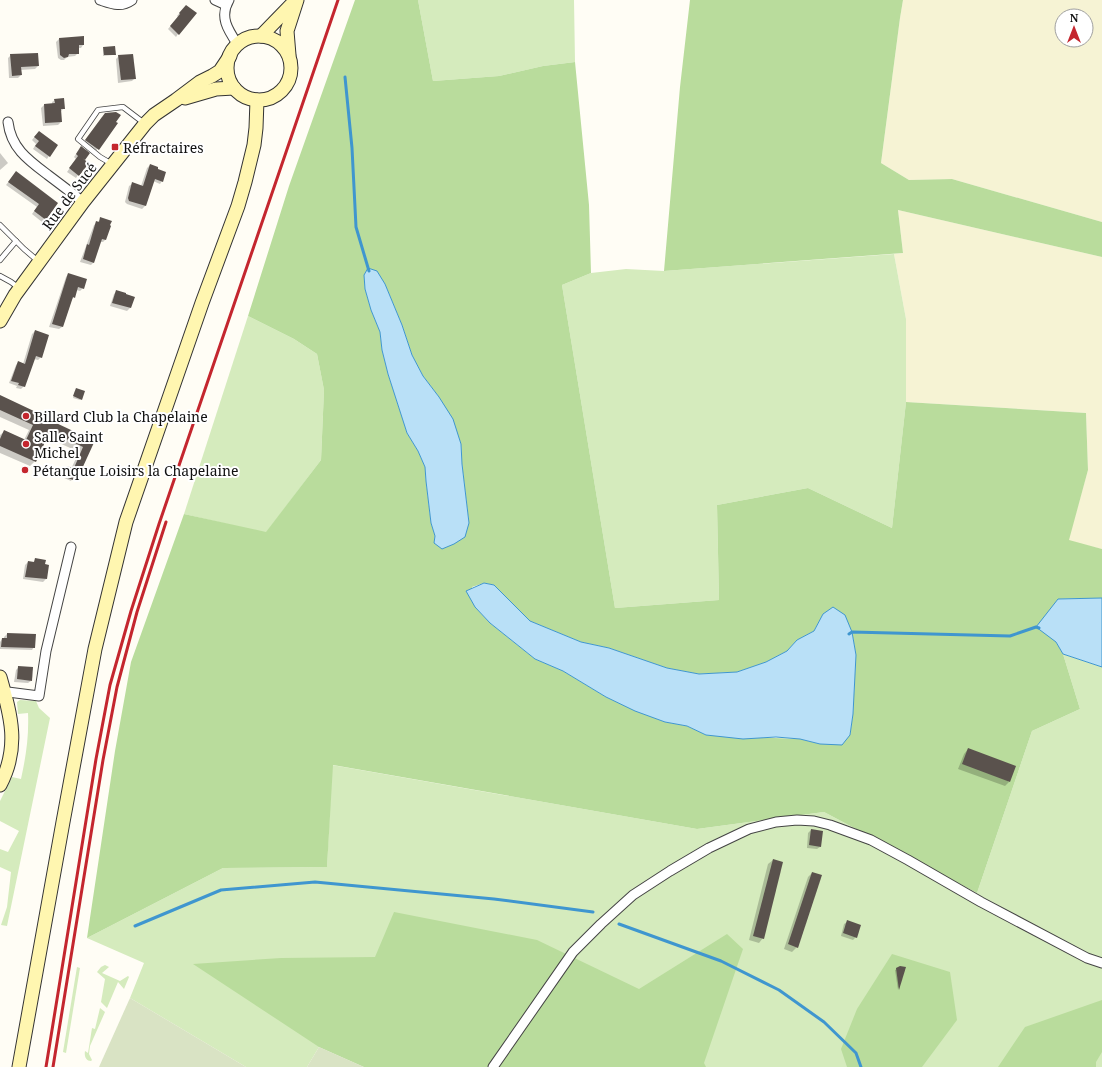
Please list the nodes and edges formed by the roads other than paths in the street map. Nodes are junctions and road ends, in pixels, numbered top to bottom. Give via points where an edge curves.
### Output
1 (100, 0) edge
2 (132, 0) edge
3 (215, 0) edge
4 (296, 0) edge
5 (227, 3) edge
6 (261, 36) junction
7 (238, 45) junction
8 (289, 55) junction
9 (230, 56) junction
10 (234, 88) junction
11 (176, 100) junction
12 (257, 100) junction
13 (8, 122) dead end
14 (145, 124) junction
15 (113, 165) junction
16 (83, 202) junction
17 (0, 225) edge
18 (16, 241) junction
19 (0, 260) edge
20 (40, 262) junction
21 (0, 276) edge
22 (20, 288) junction
23 (0, 321) edge
24 (71, 547) dead end
25 (0, 677) edge
26 (2, 691) edge
27 (0, 785) edge
28 (1102, 963) edge
29 (19, 1067) edge
30 (493, 1067) edge

1 - 2 street via 116,5
3 - 5 street
4 - 6 main road
4 - 8 main road via 287,30
5 - 7 street via 224,15 227,28
6 - 7 main road via 248,38
6 - 8 main road via 279,43
7 - 9 main road
8 - 12 main road via 292,72 288,84 275,97
9 - 10 main road via 227,69
9 - 11 main road, Rue de Sucé via 220,71
10 - 11 main road, Rue de Sucé via 221,88
10 - 12 main road via 244,97
11 - 14 main road, Rue de Sucé via 154,114
12 - 29 main road via 254,145 238,206 126,522 95,649
13 - 16 street via 12,139 22,154
14 - 15 main road, Rue de Sucé
14 - 15 lane via 122,107 98,110 78,139
15 - 16 main road, Rue de Sucé
16 - 20 main road, Rue de Sucé
17 - 18 lane
18 - 19 lane
18 - 20 lane
20 - 22 main road, Rue de Sucé
21 - 22 lane
22 - 23 main road, Rue de Sucé
24 - 26 street via 46,651 39,696
25 - 26 main road
26 - 27 main road via 7,700 12,738 6,773
28 - 30 street via 1087,958 981,902 871,840 814,821 776,822 749,829 709,848 633,895 573,952

